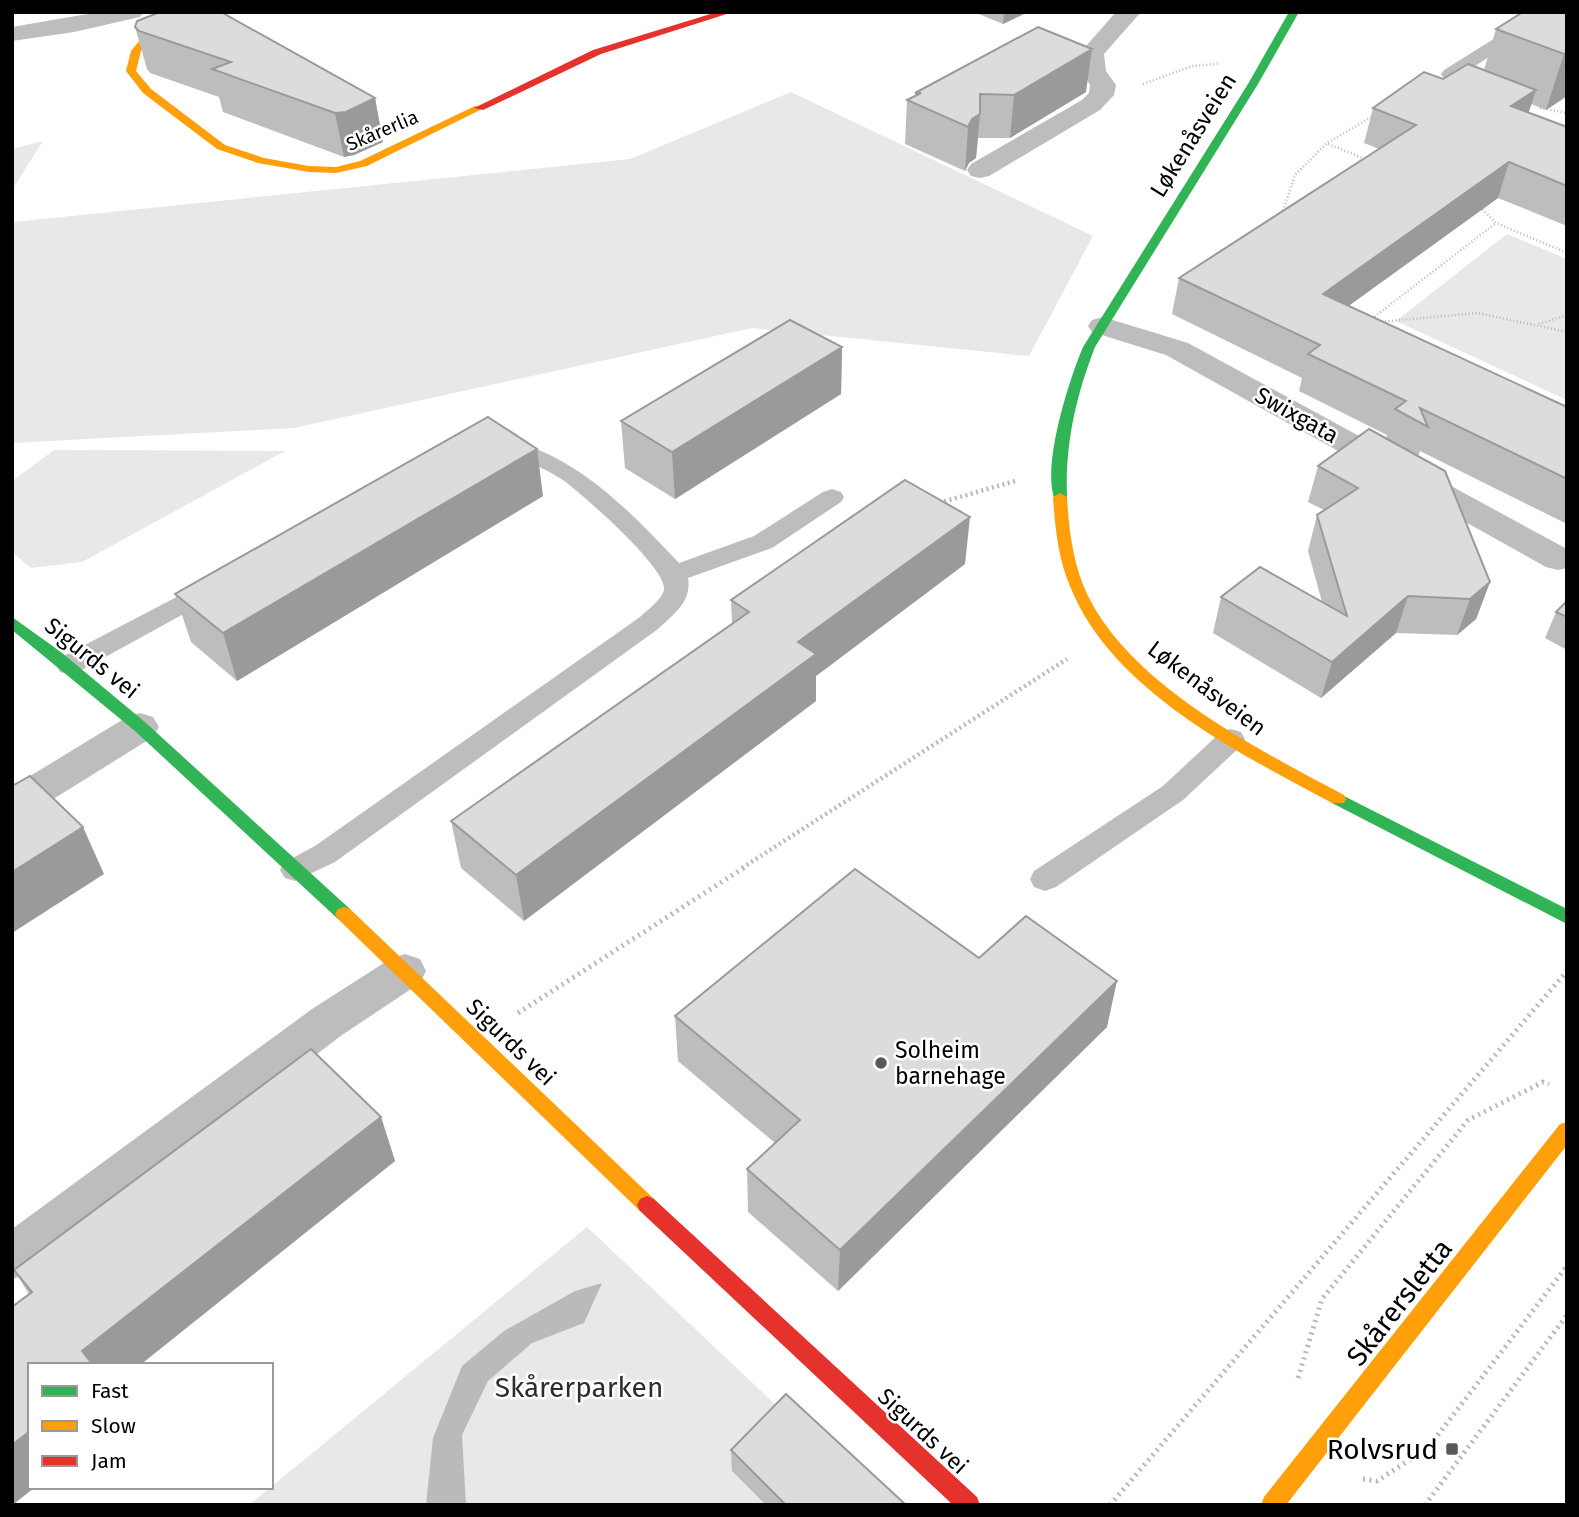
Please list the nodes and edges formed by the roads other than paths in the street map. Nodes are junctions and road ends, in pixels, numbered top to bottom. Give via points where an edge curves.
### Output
1 (132, 12) edge
2 (168, 12) edge
3 (728, 12) edge
4 (1129, 12) edge
5 (1294, 12) edge
6 (1549, 12) edge
7 (12, 34) edge
8 (1458, 87) joint
9 (1482, 96) edge
10 (980, 170) dead end
11 (1103, 326) junction
12 (478, 445) edge
13 (832, 497) dead end
14 (1558, 559) dead end
15 (674, 574) junction
16 (233, 576) edge
17 (12, 622) edge
18 (69, 665) junction
19 (140, 727) junction
20 (1231, 739) junction
21 (12, 806) edge
22 (295, 870) junction
23 (1045, 879) dead end
24 (1567, 917) edge
25 (405, 971) junction
26 (1567, 1130) edge
27 (12, 1257) edge
28 (969, 1505) edge
29 (1272, 1505) edge

1 - 7 street
2 - 3 street, Skårerlia via 136,51 131,71 147,91 221,147 262,161 336,170 363,164 597,52
4 - 10 street via 1092,53 1094,71 1103,85 1101,95
5 - 11 street, Løkenåsveien
6 - 8 lane via 1450,74
8 - 9 street
11 - 14 street, Swixgata via 1177,349
11 - 20 street, Løkenåsveien via 1078,374 1060,440 1059,505 1073,572 1088,610 1118,648
12 - 15 lane via 515,448 570,474 621,516
13 - 15 lane via 763,542
15 - 22 lane via 677,589 673,600 649,623 325,854
16 - 18 lane
17 - 18 street, Sigurds vei
18 - 19 street, Sigurds vei
19 - 21 street
19 - 22 street, Sigurds vei
20 - 23 lane via 1172,793
20 - 24 street, Løkenåsveien
22 - 25 street, Sigurds vei
25 - 27 street via 327,1021
25 - 28 street, Sigurds vei via 636,1195
26 - 29 street, Skårersletta

